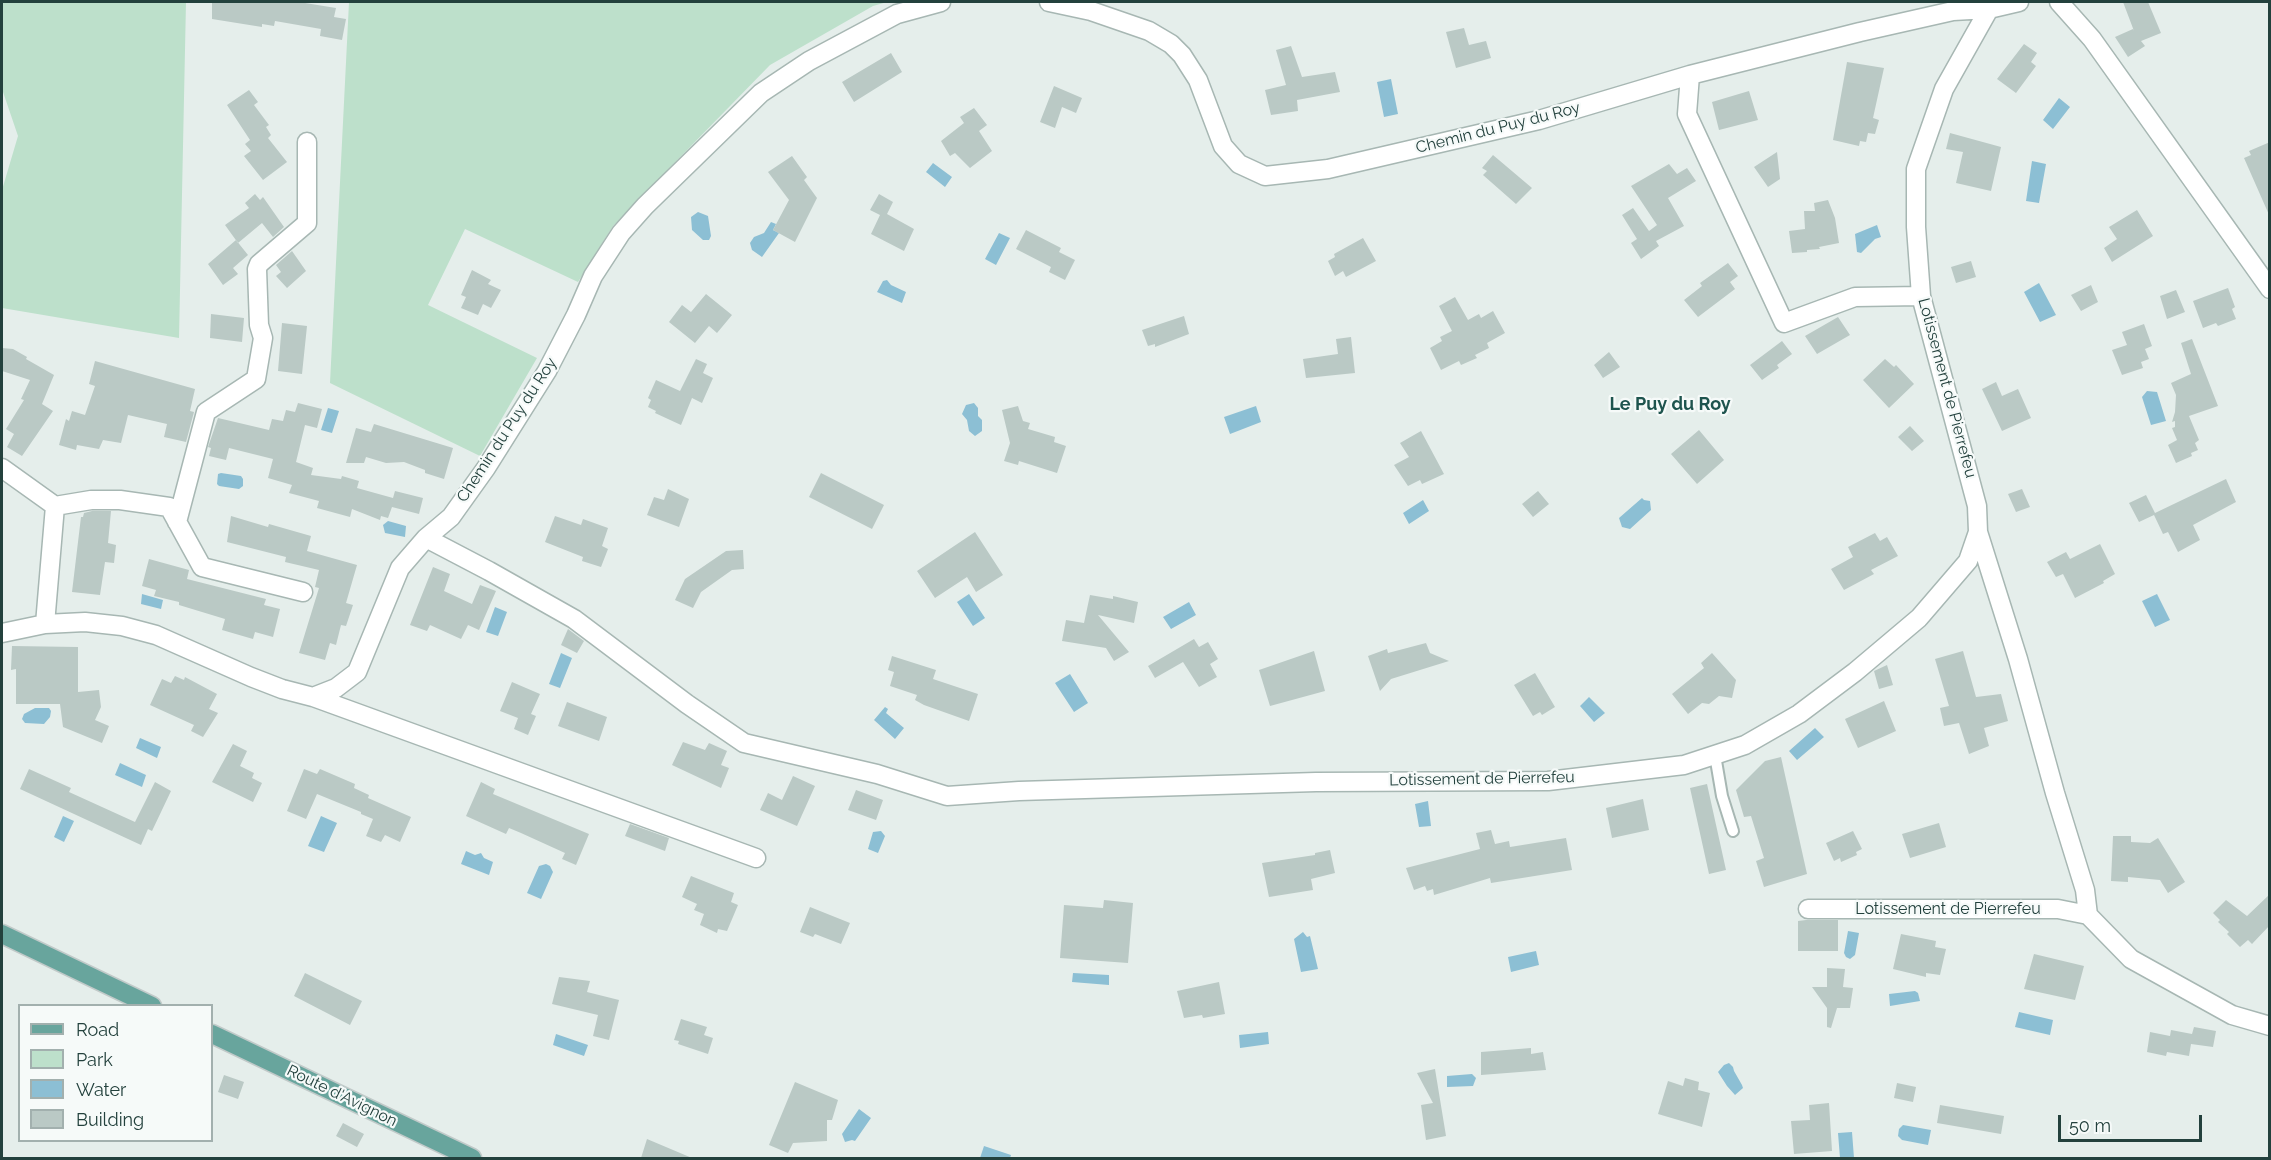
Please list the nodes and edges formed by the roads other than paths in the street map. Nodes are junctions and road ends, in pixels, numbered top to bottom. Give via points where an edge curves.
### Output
1 (941, 2) edge
2 (1049, 2) edge
3 (2019, 2) edge
4 (2059, 2) edge
5 (1952, 6) edge
6 (1989, 9) junction
7 (1690, 75) junction
8 (307, 142) dead end
9 (2270, 289) edge
10 (1922, 296) junction
11 (2, 468) edge
12 (55, 506) junction
13 (177, 522) junction
14 (1978, 532) junction
15 (426, 538) junction
16 (303, 592) dead end
17 (45, 624) junction
18 (2, 633) edge
19 (313, 697) junction
20 (1715, 755) junction
21 (1733, 831) dead end
22 (756, 858) dead end
23 (1808, 909) dead end
24 (2088, 915) junction
25 (2, 934) edge
26 (150, 1004) edge
27 (2270, 1026) edge
28 (213, 1034) edge
29 (472, 1158) edge

1 - 15 street, Chemin du Puy du Roy via 897,14 809,61 761,93 645,206 621,233 593,276 547,371 486,468 451,518
2 - 7 street, Chemin du Puy du Roy via 1091,11 1149,31 1171,44 1198,80 1223,146 1239,164 1265,176 1328,169 1539,120
3 - 6 street, Chemin du Puy du Roy
4 - 9 street via 2092,39
5 - 6 street, Chemin du Puy du Roy
5 - 7 street, Chemin du Puy du Roy
6 - 10 street, Lotissement de Pierrefeu via 1944,88 1916,169
7 - 10 street via 1688,114 1784,323 1855,297
8 - 13 street via 306,223 257,269 263,338 256,379 206,412
10 - 14 street, Lotissement de Pierrefeu via 1977,506
11 - 12 street
12 - 13 street via 120,500 169,507
12 - 17 street
13 - 16 street via 202,567
14 - 20 street, Lotissement de Pierrefeu via 1968,561 1919,618 1799,714 1745,745
14 - 24 street, Lotissement de Pierrefeu via 2085,890
15 - 19 street, Chemin du Puy du Roy via 400,568 357,672 336,688
15 - 20 street, Lotissement de Pierrefeu via 574,619 744,742 877,774 947,796 1316,782 1548,781 1684,765
17 - 18 street
17 - 19 street via 85,622 156,635 250,677
19 - 22 street
20 - 21 lane
23 - 24 street, Lotissement de Pierrefeu via 2058,909
24 - 27 street via 2131,959 2232,1015
25 - 26 main road
28 - 29 main road, Route d'Avignon

